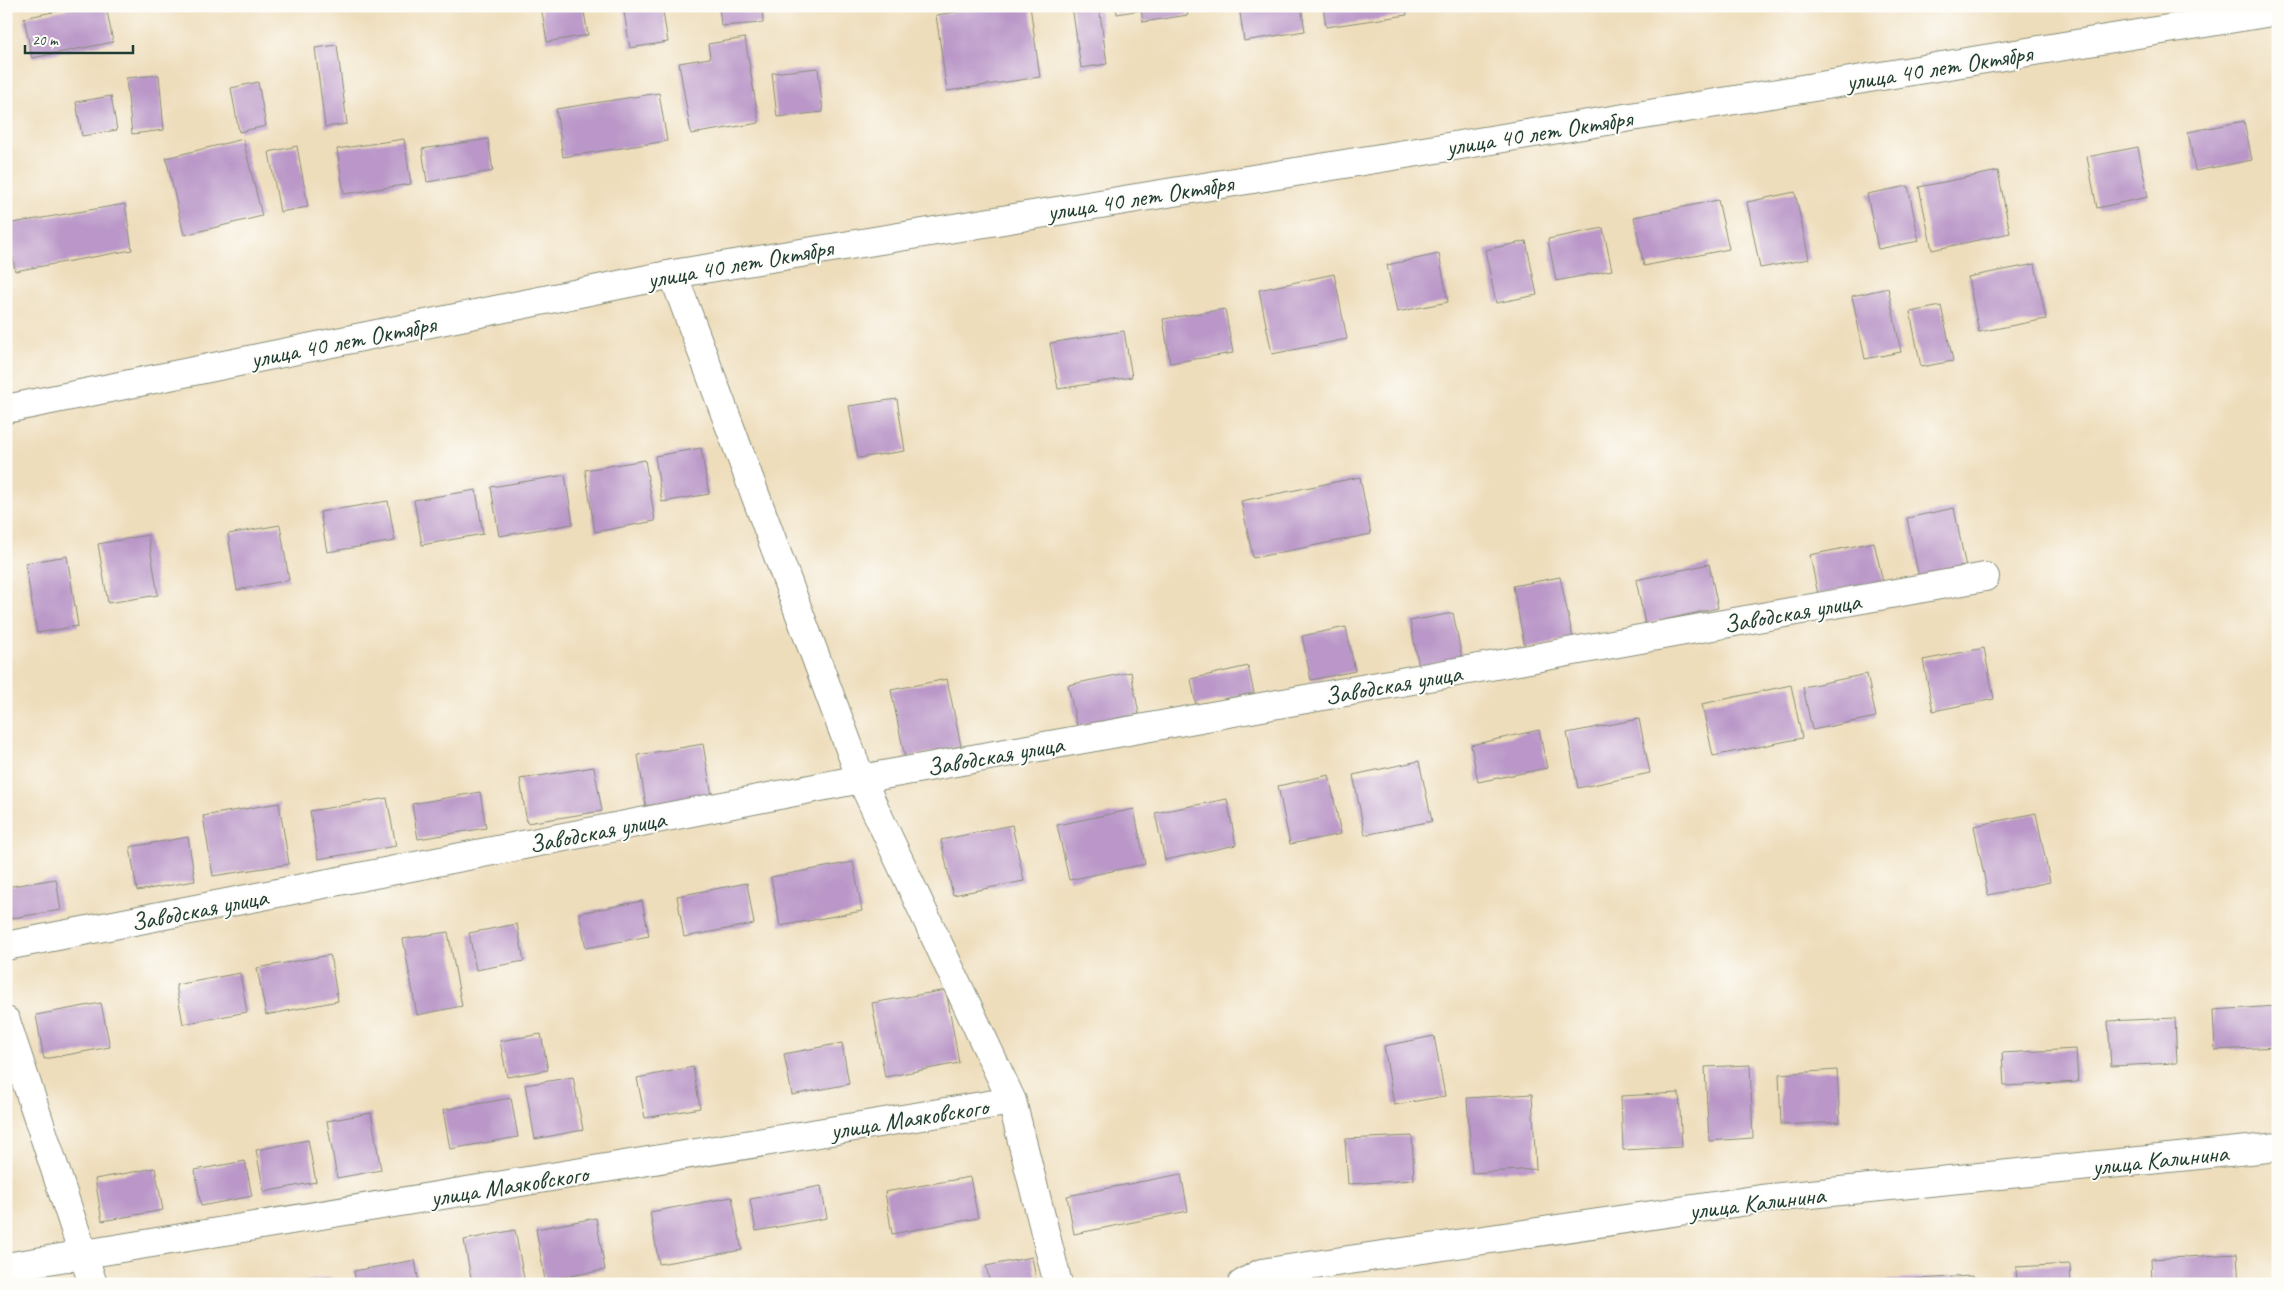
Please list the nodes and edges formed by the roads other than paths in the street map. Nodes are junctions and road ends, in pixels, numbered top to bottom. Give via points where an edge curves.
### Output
1 (2278, 11) edge
2 (673, 274) junction
3 (6, 409) edge
4 (1986, 577) dead end
5 (861, 779) junction
6 (6, 946) edge
7 (6, 1020) edge
8 (1012, 1101) junction
9 (2278, 1147) edge
10 (84, 1255) junction
11 (6, 1266) edge
12 (93, 1284) edge
13 (1058, 1284) edge
14 (1242, 1284) edge

1 - 2 street, улица 40 лет Октября
2 - 3 street, улица 40 лет Октября
2 - 5 street
4 - 5 street, Заводская улица
5 - 6 street, Заводская улица
5 - 8 street
7 - 10 street
8 - 10 street, улица Маяковского
8 - 13 street
9 - 14 street, улица Калинина via 1761,1200 1261,1273
10 - 11 street, улица Маяковского
10 - 12 street

